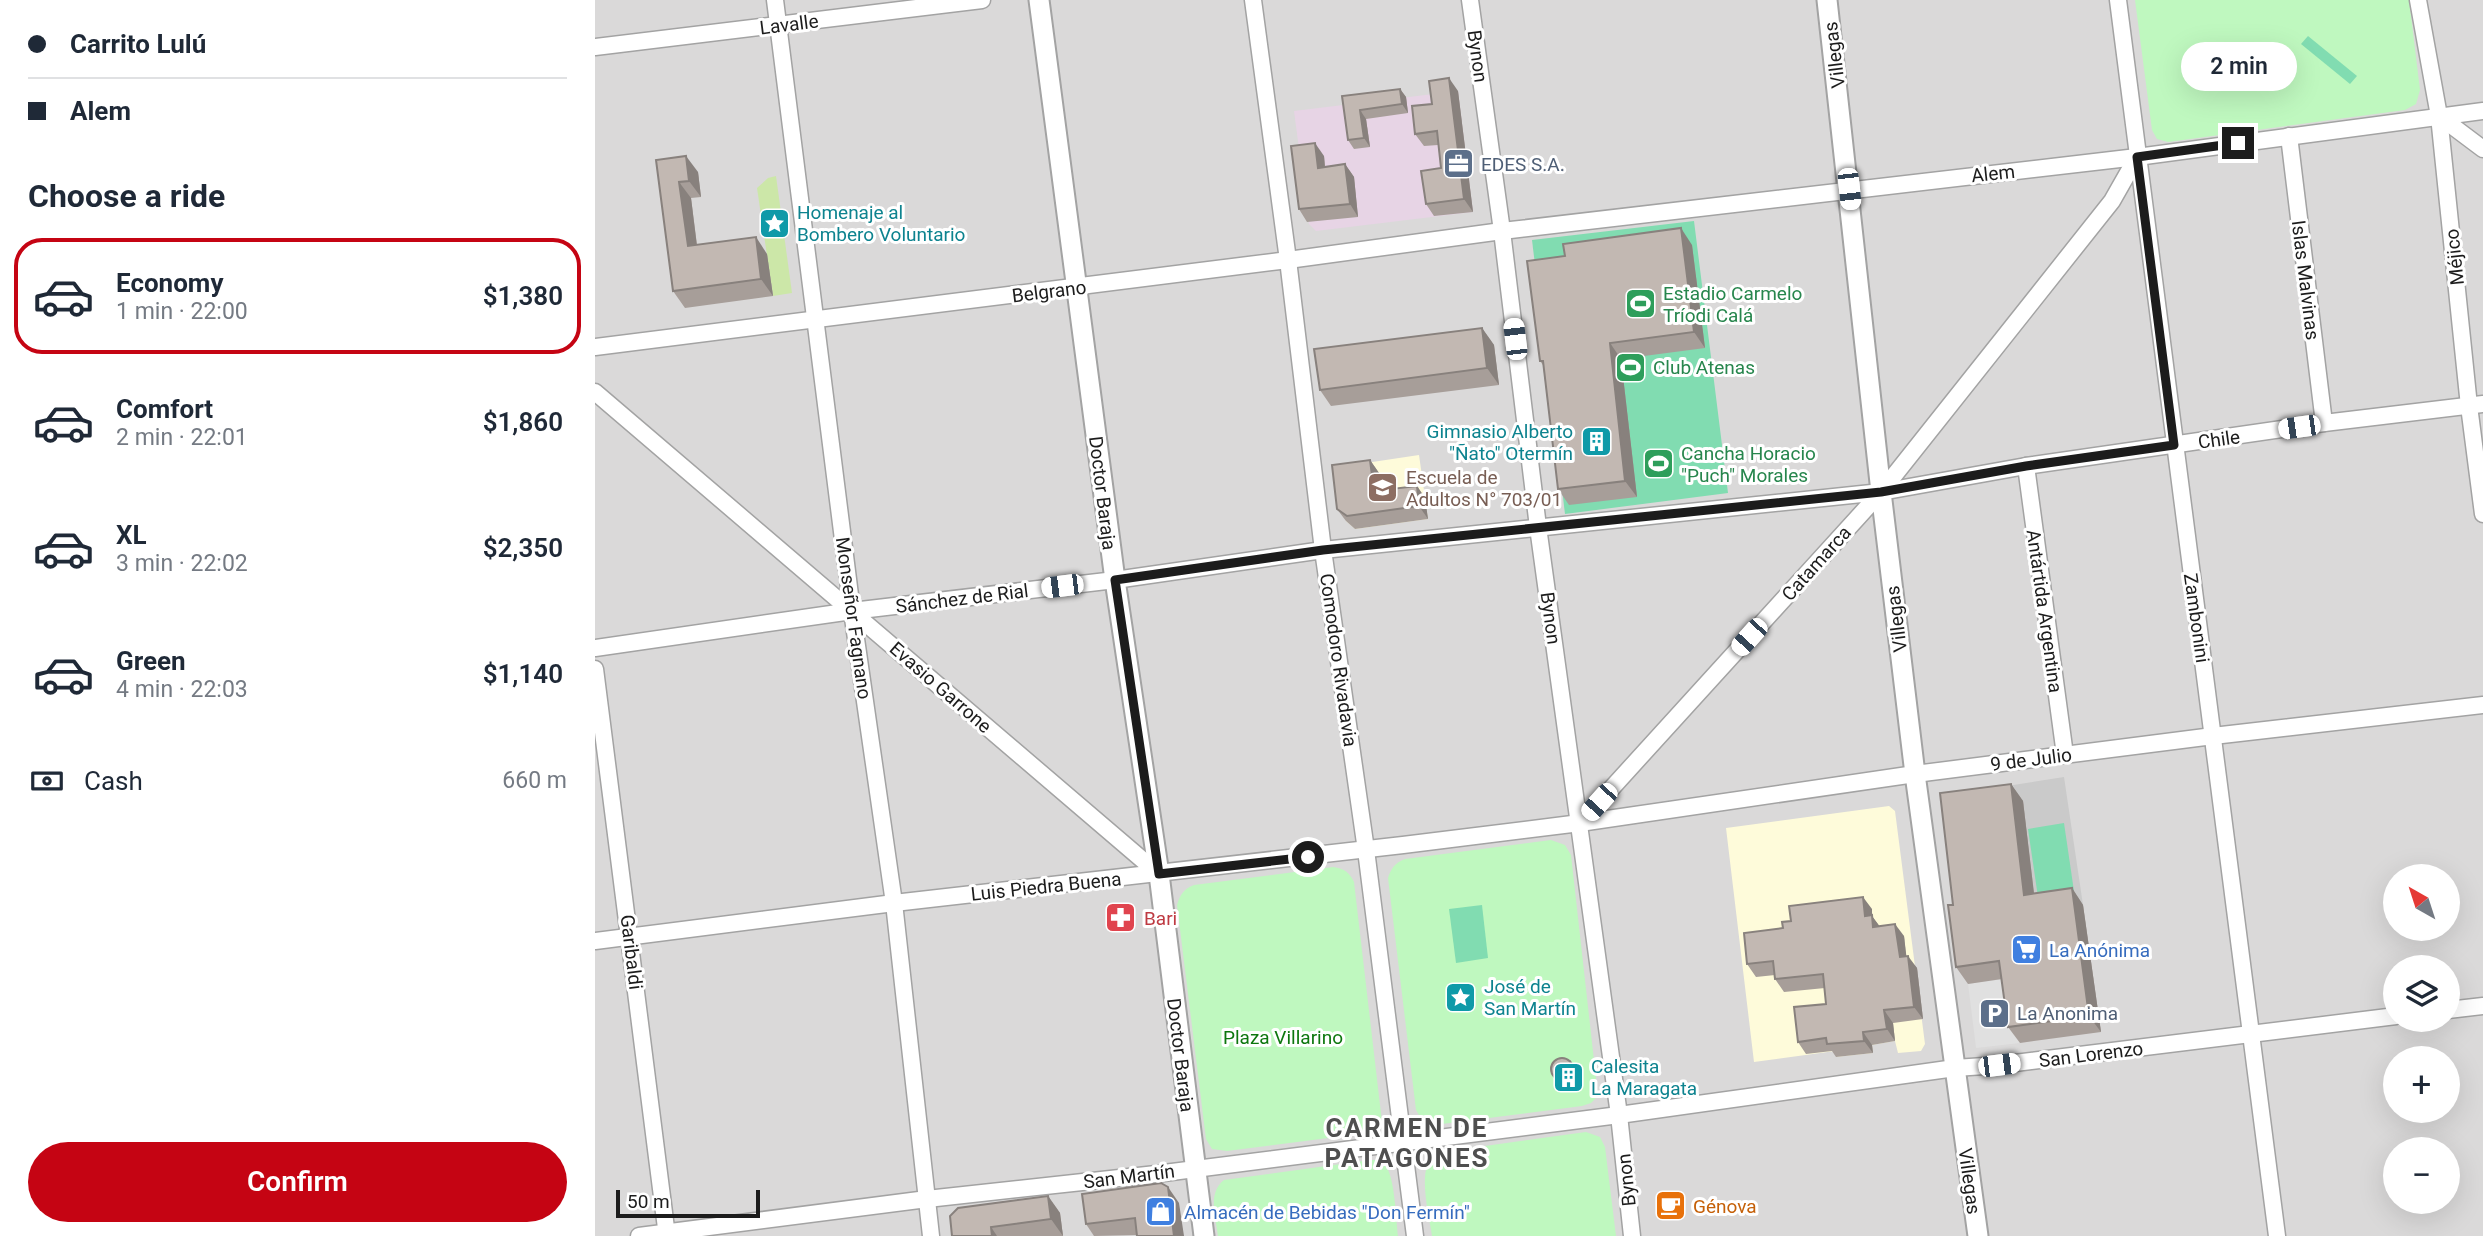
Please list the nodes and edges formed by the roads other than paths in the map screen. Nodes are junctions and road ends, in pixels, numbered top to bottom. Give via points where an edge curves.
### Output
1 (775, 0) edge
2 (982, 0) edge
3 (1039, 0) edge
4 (1254, 0) edge
5 (1470, 0) edge
6 (1827, 0) edge
7 (2118, 0) edge
8 (2418, 0) edge
9 (778, 26) junction
10 (595, 47) edge
11 (2483, 111) edge
12 (2439, 116) junction
13 (2289, 136) junction
14 (2483, 149) edge
15 (2137, 157) junction
16 (1849, 189) junction
17 (1502, 231) junction
18 (1288, 260) junction
19 (1076, 287) junction
20 (815, 320) junction
21 (595, 347) edge
22 (595, 393) edge
23 (2476, 405) edge
24 (2324, 423) junction
25 (2174, 445) junction
26 (2026, 466) junction
27 (1881, 492) junction
28 (2483, 514) edge
29 (1538, 527) junction
30 (1323, 550) junction
31 (1115, 580) junction
32 (852, 611) junction
33 (595, 648) edge
34 (595, 669) edge
35 (2483, 705) edge
36 (2213, 736) junction
37 (2065, 755) junction
38 (1915, 774) junction
39 (1580, 823) junction
40 (1366, 850) junction
41 (1159, 874) junction
42 (894, 903) junction
43 (630, 937) junction
44 (595, 941) edge
45 (2483, 1006) edge
46 (2460, 1009) edge
47 (2383, 1018) edge
48 (2251, 1034) junction
49 (1955, 1068) junction
50 (1619, 1115) junction
51 (1403, 1141) junction
52 (1195, 1168) junction
53 (927, 1199) junction
54 (667, 1234) edge
55 (639, 1236) edge
56 (931, 1236) edge
57 (1204, 1236) edge
58 (1415, 1236) edge
59 (1632, 1236) edge
60 (1978, 1236) edge
61 (2277, 1236) edge

1 - 9 street, Monseñor Fagnano
2 - 9 street, Lavalle
3 - 19 street, Doctor Baraja
4 - 18 street, Comodoro Rivadavia
5 - 17 street, Bynon
6 - 16 street, Villegas
7 - 15 street, Zambonini
8 - 12 street, Méjico
9 - 10 street, Lavalle
9 - 20 street, Monseñor Fagnano
11 - 12 street, Alem
12 - 13 street, Alem
12 - 14 street
12 - 23 street, Méjico
13 - 15 street, Alem
13 - 24 street, Islas Malvinas
15 - 16 street, Alem
15 - 25 street, Zambonini
15 - 27 street, Catamarca via 2112,201
16 - 17 street, Alem
16 - 27 street, Villegas
17 - 18 street, Belgrano
17 - 29 street, Bynon
18 - 19 street, Belgrano
18 - 30 street, Comodoro Rivadavia
19 - 20 street, Belgrano
19 - 31 street, Doctor Baraja
20 - 21 street, Belgrano
20 - 32 street, Monseñor Fagnano
22 - 32 street, Evasio Garrone
23 - 24 street, Chile
23 - 28 street, Méjico
24 - 25 street, Chile
25 - 26 street, Chile
25 - 36 street, Zambonini
26 - 27 street, Chile
26 - 37 street, Antártida Argentina
27 - 29 street, Chile
27 - 38 street, Villegas
27 - 39 street, Catamarca
29 - 30 street, Sánchez de Rial
29 - 39 street, Bynon
30 - 31 street, Sánchez de Rial
30 - 40 street, Comodoro Rivadavia
31 - 32 street, Sánchez de Rial
31 - 41 street, Doctor Baraja
32 - 33 street, Sánchez de Rial
32 - 41 street, Evasio Garrone
32 - 42 street, Monseñor Fagnano
34 - 43 street, Garibaldi
35 - 36 street, 9 de Julio
36 - 37 street, 9 de Julio
36 - 48 street, Zambonini
37 - 38 street, 9 de Julio
38 - 39 street, 9 de Julio
38 - 49 street, Villegas
39 - 40 street, Luis Piedra Buena
39 - 50 street, Bynon
40 - 41 street, Luis Piedra Buena
40 - 51 street, Comodoro Rivadavia
41 - 42 street, Luis Piedra Buena
41 - 52 street, Doctor Baraja
42 - 43 street, Luis Piedra Buena
42 - 53 street, Monseñor Fagnano
43 - 44 street, Luis Piedra Buena
43 - 54 street, Garibaldi
45 - 46 street
47 - 48 street, San Lorenzo
48 - 49 street, San Lorenzo
48 - 61 street, Zambonini
49 - 50 street, San Lorenzo
49 - 60 street, Villegas
50 - 51 street, San Martín
50 - 59 street, Bynon
51 - 52 street, San Martín
51 - 58 street, Comodoro Rivadavia
52 - 53 street, San Martín
52 - 57 street, Doctor Baraja
53 - 54 street, San Martín
53 - 56 street, Monseñor Fagnano
54 - 55 street, San Martín

